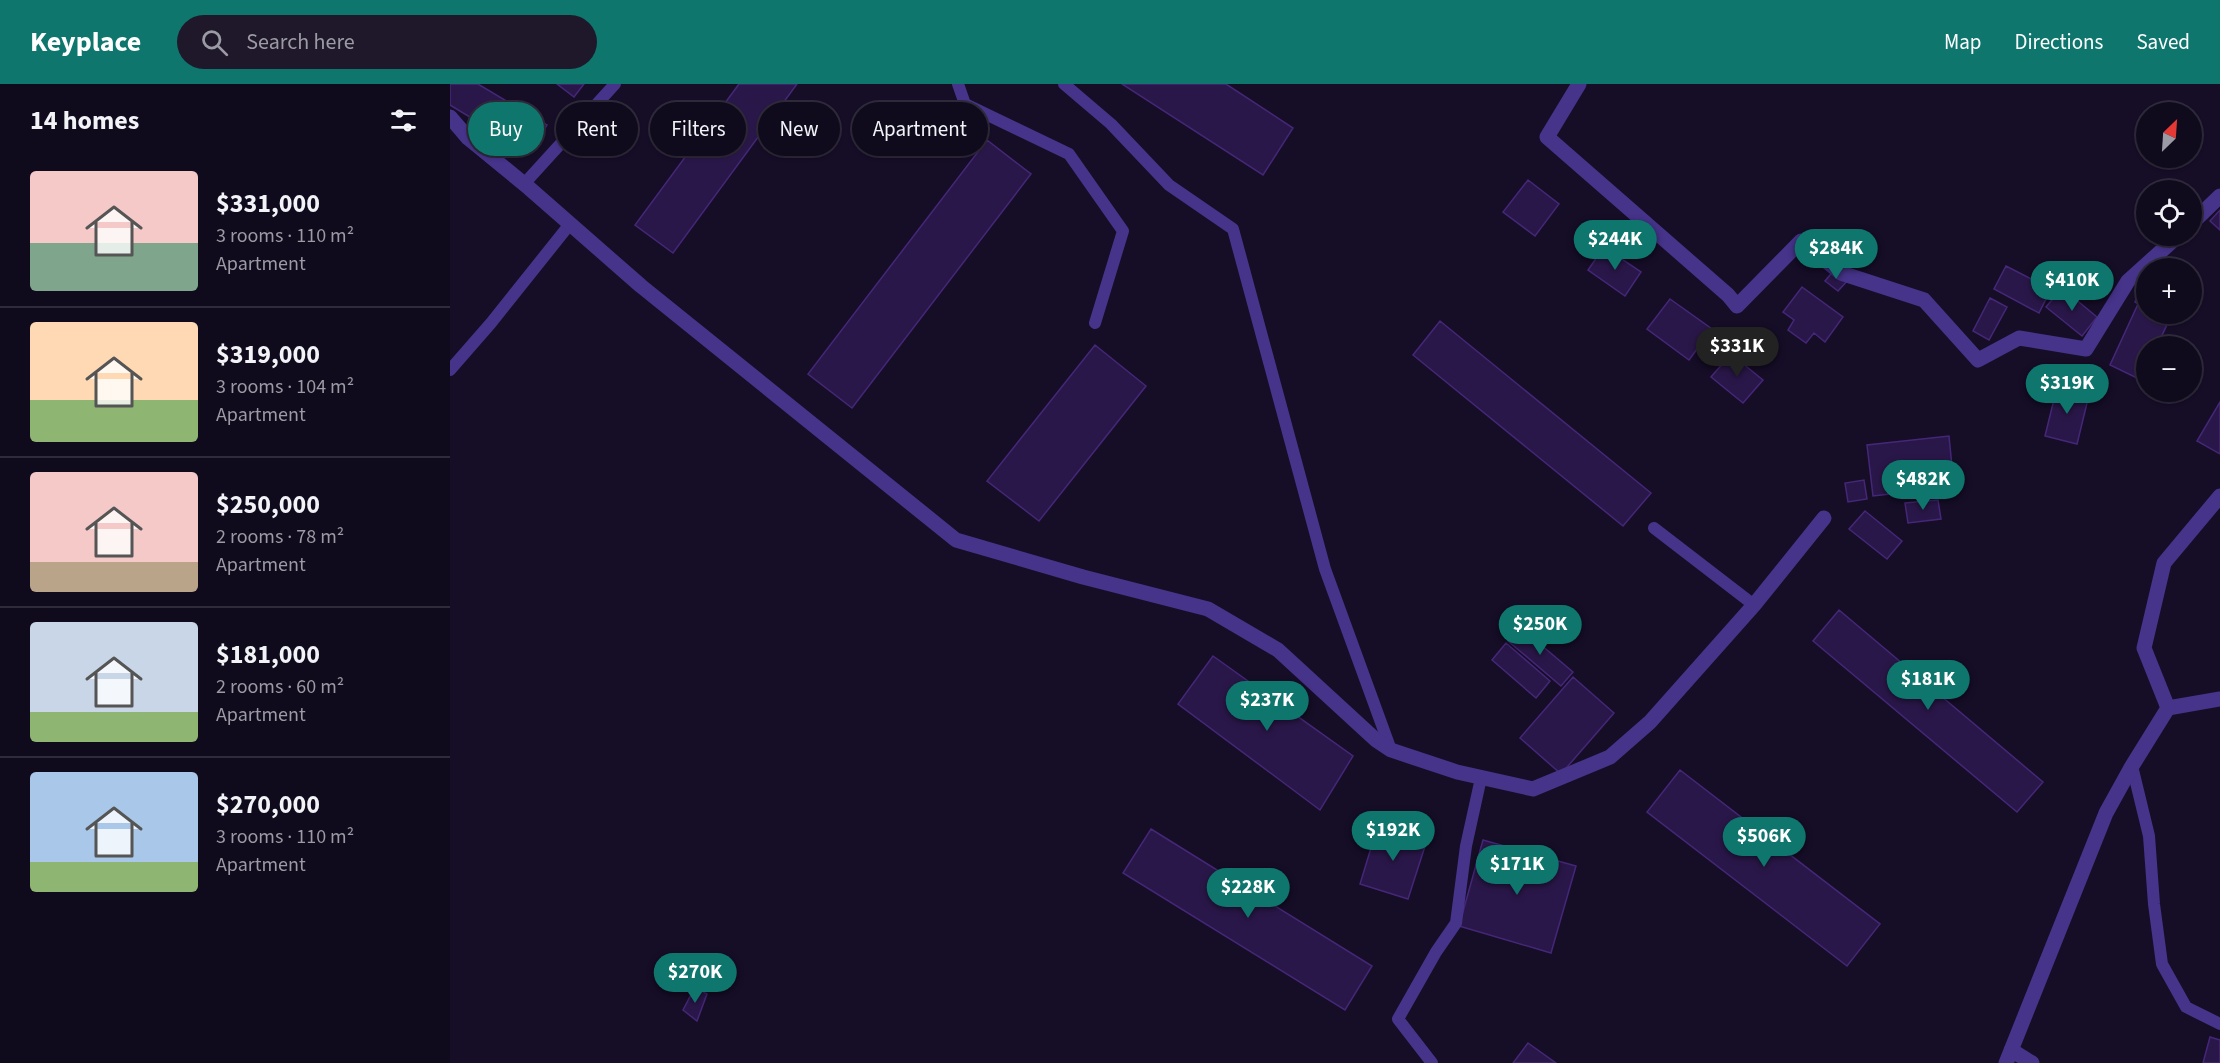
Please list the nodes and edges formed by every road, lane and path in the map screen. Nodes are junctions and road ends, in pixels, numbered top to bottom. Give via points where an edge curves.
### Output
1 (615, 84) edge
2 (958, 84) edge
3 (1064, 84) edge
4 (1579, 84) edge
5 (450, 117) edge
6 (524, 184) junction
7 (2220, 196) edge
8 (2202, 213) edge
9 (570, 224) junction
10 (2167, 246) edge
11 (1095, 323) dead end
12 (450, 370) edge
13 (2220, 496) edge
14 (1824, 518) dead end
15 (1654, 528) dead end
16 (1754, 605) junction
17 (2220, 699) edge
18 (2168, 708) junction
19 (1390, 750) junction
20 (2132, 766) junction
21 (1481, 778) junction
22 (2220, 1024) edge
23 (2008, 1056) edge
24 (1432, 1063) edge
25 (2032, 1063) edge

1 - 6 lane
2 - 11 lane via 965,104 1069,154 1123,231
3 - 19 lane via 1111,124 1169,185 1233,229 1325,569
4 - 10 street via 1547,137 1737,306 1801,241 1841,273 1924,300 1978,360 2019,338 2086,349 2128,281
5 - 6 street via 468,138
6 - 9 street
7 - 8 street
9 - 12 lane
9 - 19 street via 956,540 1209,609 1278,650
13 - 18 street via 2164,563 2144,648
14 - 16 street
15 - 16 lane
16 - 21 street via 1650,722 1610,757 1533,789
17 - 18 street
18 - 20 street
19 - 21 street
20 - 22 lane via 2150,836 2162,964 2186,1007
20 - 23 street via 2106,813
21 - 24 lane via 1466,846 1456,923 1398,1020
23 - 25 street

